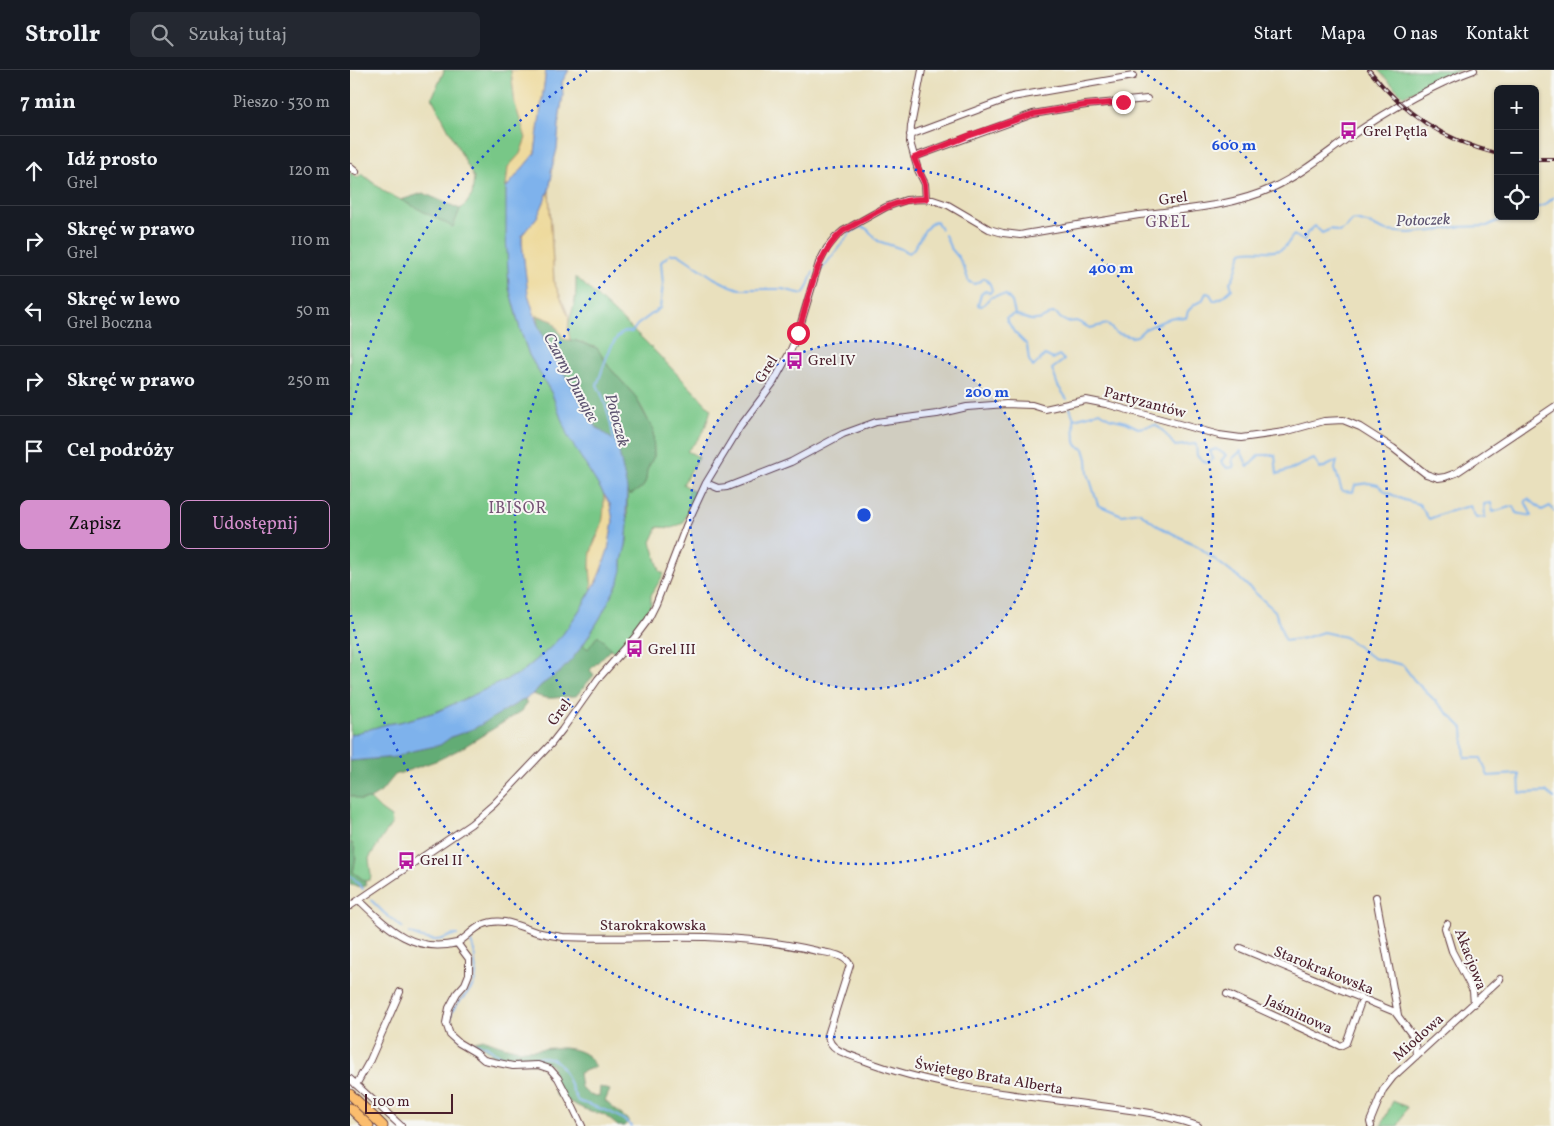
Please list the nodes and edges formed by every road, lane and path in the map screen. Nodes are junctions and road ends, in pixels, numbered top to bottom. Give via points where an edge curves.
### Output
1 (922, 70) edge
2 (1474, 70) edge
3 (1133, 76) dead end
4 (1147, 99) dead end
5 (910, 135) junction
6 (914, 158) junction
7 (350, 167) edge
8 (356, 172) dead end
9 (926, 199) junction
10 (1554, 407) edge
11 (706, 484) junction
12 (1376, 897) dead end
13 (359, 900) junction
14 (350, 906) edge
15 (1447, 924) dead end
16 (457, 943) junction
17 (1240, 948) dead end
18 (850, 968) joint
19 (1500, 980) dead end
20 (400, 992) dead end
21 (1227, 994) dead end
22 (1362, 999) junction
23 (1474, 1004) junction
24 (1398, 1017) junction
25 (1416, 1056) junction
26 (350, 1080) edge
27 (356, 1085) junction
28 (350, 1094) edge
29 (350, 1108) edge
30 (1182, 1123) edge
31 (369, 1126) edge
32 (383, 1126) edge
33 (401, 1126) edge
34 (582, 1126) edge
35 (1198, 1126) edge
36 (1371, 1126) edge

1 - 5 street
2 - 9 street, Grel via 1384,115 1284,182 1228,202 1020,235 989,229 948,205
3 - 5 street via 1012,97
4 - 6 street via 1033,114
5 - 6 street
6 - 9 street via 925,184
7 - 8 street
9 - 11 street, Grel via 906,200 886,207 843,231 827,248 789,354
10 - 11 street, Partyzantów via 1456,473 1438,478 1426,474 1360,427 1342,420 1241,438 1086,400 1045,409 1006,404 967,407 876,422 843,434 791,462 727,487
11 - 13 street, Grel via 648,620 598,679 557,737 484,813
12 - 24 street, Starokrakowska
13 - 14 street, Grel
13 - 16 street via 414,942 436,946
15 - 23 street, Akacjowa via 1445,928 1452,951 1473,991
16 - 18 street, Starokrakowska via 482,925 502,921 563,937 689,936 769,941 842,957
16 - 34 street via 469,959 469,974 449,1008 446,1023 450,1035 484,1060 550,1069 558,1078
17 - 22 street, Starokrakowska
18 - 30 street, Świętego Brata Alberta via 828,1035 830,1043 846,1053 903,1074 954,1085 1151,1113
19 - 23 street, Miodowa
20 - 27 street
21 - 22 street, Jaśminowa via 1340,1046 1346,1043
22 - 24 street, Starokrakowska via 1394,1012
23 - 25 street, Miodowa
24 - 25 street, Starokrakowska via 1412,1035
25 - 36 street, Miodowa via 1383,1090
26 - 27 street
27 - 33 street
28 - 32 main road
29 - 31 main road
30 - 35 street, Świętego Brata Alberta

